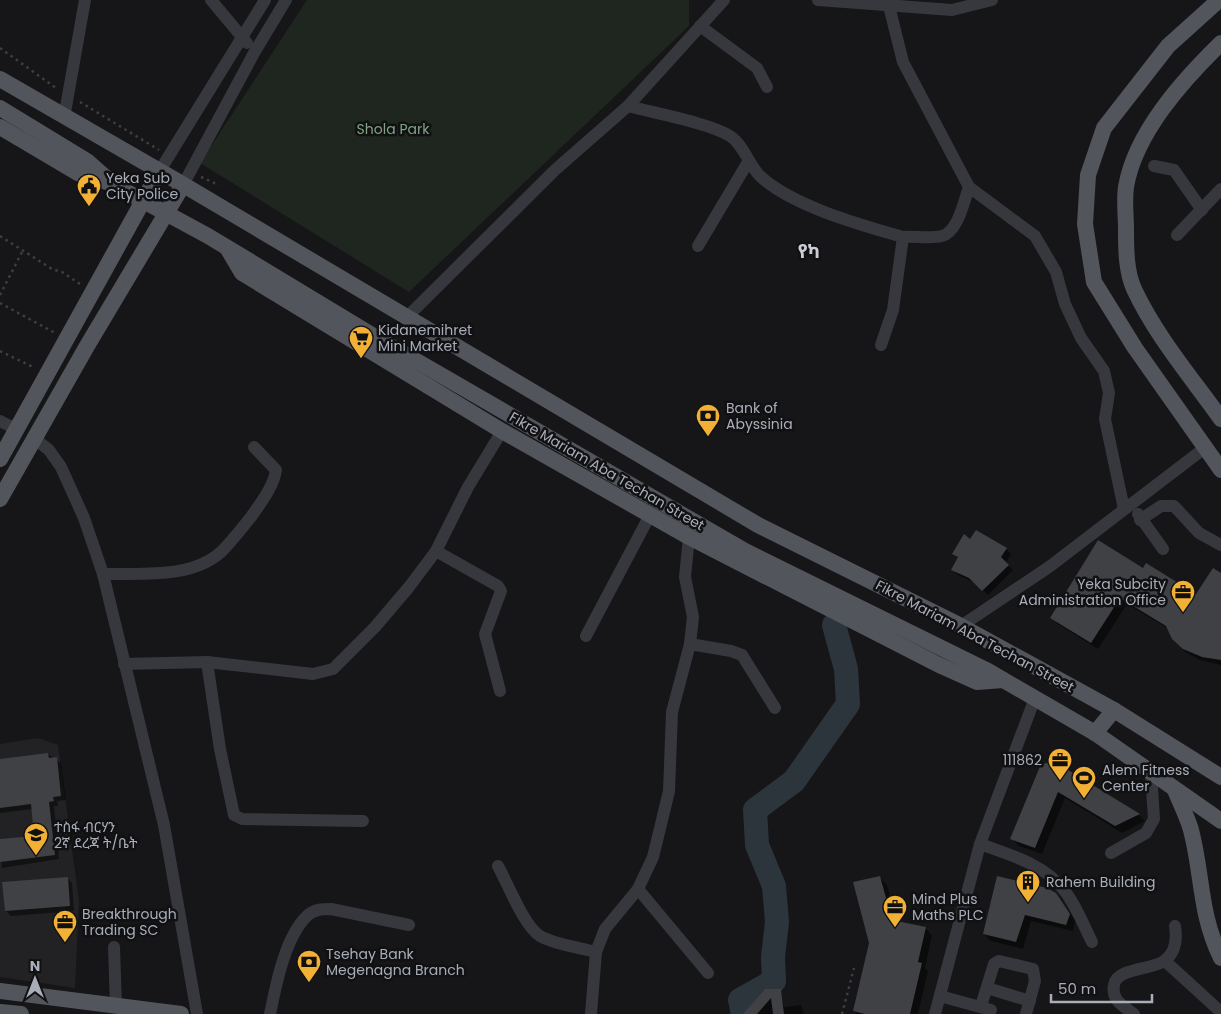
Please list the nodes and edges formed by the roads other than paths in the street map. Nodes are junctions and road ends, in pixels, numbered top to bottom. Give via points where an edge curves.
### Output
1 (85, 0) edge
2 (211, 0) edge
3 (265, 0) edge
4 (286, 0) edge
5 (724, 0) edge
6 (818, 0) edge
7 (992, 0) edge
8 (1219, 0) edge
9 (889, 6) junction
10 (700, 26) junction
11 (243, 38) junction
12 (1221, 43) edge
13 (254, 53) junction
14 (0, 79) edge
15 (767, 87) dead end
16 (628, 106) junction
17 (0, 108) edge
18 (64, 118) junction
19 (0, 127) edge
20 (748, 162) junction
21 (1154, 166) dead end
22 (159, 172) junction
23 (187, 178) junction
24 (114, 185) junction
25 (969, 187) junction
26 (1221, 189) edge
27 (142, 200) junction
28 (1202, 210) junction
29 (165, 212) junction
30 (1177, 235) dead end
31 (903, 237) junction
32 (698, 246) dead end
33 (228, 249) junction
34 (406, 318) junction
35 (881, 345) dead end
36 (1221, 419) edge
37 (0, 421) edge
38 (16, 429) junction
39 (502, 431) junction
40 (35, 439) junction
41 (254, 447) dead end
42 (1206, 447) junction
43 (0, 459) edge
44 (1221, 470) edge
45 (0, 499) edge
46 (1129, 506) junction
47 (650, 515) junction
48 (1140, 520) junction
49 (758, 525) junction
50 (689, 537) junction
51 (1221, 545) edge
52 (1163, 549) dead end
53 (436, 550) junction
54 (744, 551) junction
55 (103, 574) junction
56 (961, 626) junction
57 (586, 636) dead end
58 (690, 644) junction
59 (207, 662) junction
60 (124, 664) junction
61 (1004, 680) junction
62 (500, 691) dead end
63 (1035, 698) junction
64 (775, 708) dead end
65 (1114, 710) junction
66 (1095, 733) junction
67 (1151, 773) junction
68 (1221, 777) edge
69 (1175, 790) junction
70 (363, 821) dead end
71 (1221, 821) edge
72 (980, 844) junction
73 (1110, 853) dead end
74 (498, 866) dead end
75 (638, 888) junction
76 (409, 925) dead end
77 (1175, 926) dead end
78 (1092, 942) dead end
79 (114, 948) dead end
80 (596, 952) junction
81 (1221, 958) edge
82 (1165, 961) junction
83 (708, 973) dead end
84 (992, 990) junction
85 (0, 991) edge
86 (940, 996) junction
87 (1030, 1001) junction
88 (116, 1006) junction
89 (988, 1010) edge
90 (0, 1012) edge
91 (1221, 1012) edge
92 (21, 1014) edge
93 (181, 1014) edge
94 (196, 1014) edge
95 (270, 1014) edge
96 (591, 1014) edge
97 (935, 1014) edge
98 (1026, 1014) edge
99 (1134, 1014) edge

1 - 18 street
2 - 11 street
3 - 11 street
4 - 13 street
5 - 10 street
6 - 9 street
7 - 9 street via 952,10
8 - 42 main road via 1168,46 1104,128 1088,175 1085,224 1094,282 1135,348
9 - 25 street via 907,69
10 - 15 street via 757,68
10 - 16 street
11 - 13 street
11 - 22 street
12 - 36 main road via 1178,89 1136,150 1126,188 1126,224 1133,288 1154,325
13 - 23 street
14 - 18 main road, Fikre Mariam Aba Techan Street
16 - 20 street via 731,136
16 - 34 street via 555,170
17 - 24 main road, Fikre Mariam Aba Techan Street via 87,161
18 - 22 main road, Fikre Mariam Aba Techan Street
19 - 24 main road via 78,173
20 - 31 street via 760,176 812,207
20 - 32 street
21 - 28 street via 1172,168
22 - 23 main road, Fikre Mariam Aba Techan Street
22 - 27 main road
23 - 29 main road
23 - 34 main road, Fikre Mariam Aba Techan Street
24 - 27 main road, Fikre Mariam Aba Techan Street
25 - 31 street via 954,227 948,234 941,237
25 - 46 street via 1034,236 1056,272 1065,304 1081,338 1104,371 1109,393 1105,419
26 - 28 street
27 - 29 main road, Fikre Mariam Aba Techan Street
27 - 38 main road
28 - 30 street
29 - 33 main road, Fikre Mariam Aba Techan Street
29 - 40 main road
31 - 35 street via 893,310
33 - 39 main road via 242,273
33 - 54 main road, Fikre Mariam Aba Techan Street
34 - 49 main road, Fikre Mariam Aba Techan Street
37 - 38 street
38 - 43 main road
39 - 47 main road
39 - 53 street via 468,487
40 - 45 main road
40 - 55 street via 49,450 61,467 84,518
41 - 55 street via 276,470 275,478 255,510 220,553 203,564 160,573
42 - 44 main road
42 - 46 street
46 - 48 street
46 - 56 street via 1048,567
47 - 50 main road
47 - 57 street
48 - 51 street via 1161,506 1174,506 1199,533
48 - 52 street
49 - 54 main road
49 - 56 main road, Fikre Mariam Aba Techan Street
50 - 58 street via 685,577 693,617
50 - 61 main road via 939,665 977,682
53 - 59 street via 381,621 333,669 313,674
53 - 62 street via 498,586 501,591 485,634
54 - 61 main road, Fikre Mariam Aba Techan Street
55 - 60 street
56 - 65 main road, Fikre Mariam Aba Techan Street
58 - 64 street via 742,655
58 - 75 street via 672,712 669,791 664,816 653,857
59 - 60 street
59 - 70 street via 234,815 242,819
60 - 94 street via 164,825
61 - 63 main road, Fikre Mariam Aba Techan Street
63 - 66 main road, Fikre Mariam Aba Techan Street
63 - 72 street
65 - 66 main road
65 - 68 main road, Fikre Mariam Aba Techan Street
66 - 67 main road, Fikre Mariam Aba Techan Street
67 - 69 main road, Fikre Mariam Aba Techan Street
67 - 73 street via 1154,819 1146,833
69 - 71 main road, Fikre Mariam Aba Techan Street
69 - 81 main road via 1190,828 1204,912
72 - 78 street via 1030,862 1050,876 1064,889
72 - 86 street
74 - 80 street via 531,927 540,935
75 - 80 street via 605,929
75 - 83 street
76 - 95 street via 331,909 308,915 288,948
77 - 82 street via 1177,937 1173,951
79 - 88 street
80 - 96 street
82 - 91 street
82 - 99 street via 1122,974 1114,981 1112,992 1117,1001
84 - 87 street
84 - 87 street via 994,964 999,961 1033,969 1035,981
84 - 89 street
85 - 88 main road
86 - 89 street
86 - 97 street
87 - 98 street
88 - 93 main road
90 - 92 main road

